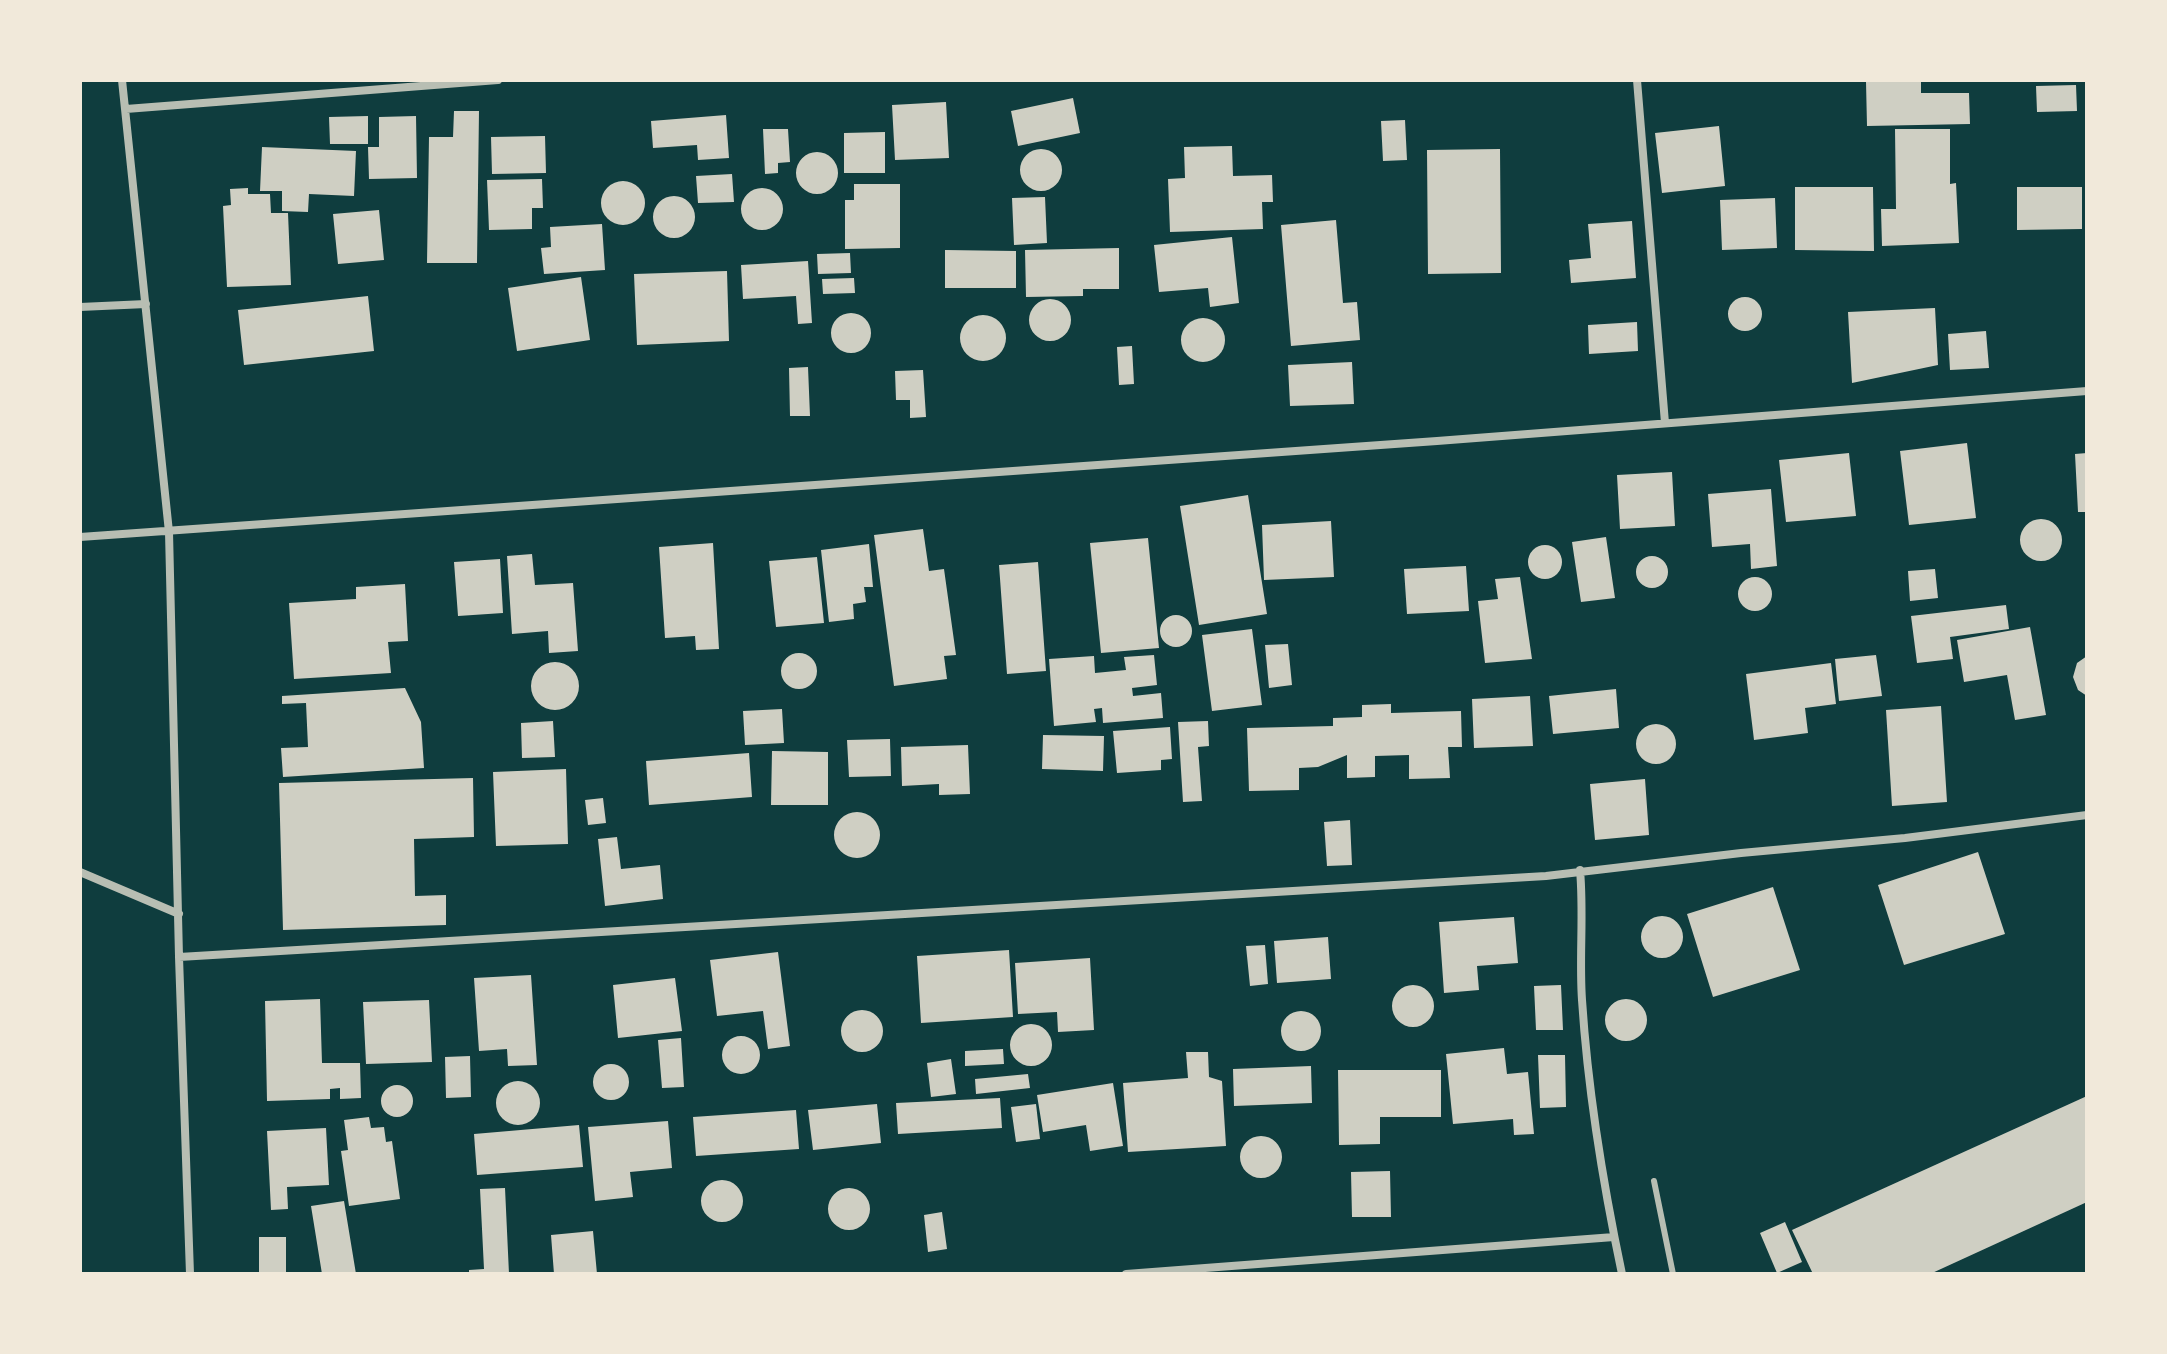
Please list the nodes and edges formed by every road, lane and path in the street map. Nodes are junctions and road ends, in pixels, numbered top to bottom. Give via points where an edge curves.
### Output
1 (122, 80) edge
2 (498, 80) edge
3 (1637, 80) edge
4 (126, 109) junction
5 (146, 304) junction
6 (80, 307) edge
7 (2087, 391) edge
8 (1665, 423) junction
9 (169, 532) junction
10 (80, 537) edge
11 (2087, 815) edge
12 (1580, 870) junction
13 (80, 872) edge
14 (179, 914) junction
15 (179, 957) junction
16 (1654, 1181) dead end
17 (1614, 1237) junction
18 (190, 1274) edge
19 (1126, 1274) edge
20 (1622, 1274) edge
21 (1673, 1274) edge

1 - 4 street
2 - 4 street
3 - 8 street
4 - 5 street
5 - 6 street
5 - 9 street
7 - 8 street
8 - 9 street
9 - 10 street
9 - 14 street
11 - 12 street
12 - 15 street
12 - 17 street via 1582,998
13 - 14 street
14 - 15 street
15 - 18 street
16 - 21 lane
17 - 19 street
17 - 20 street

